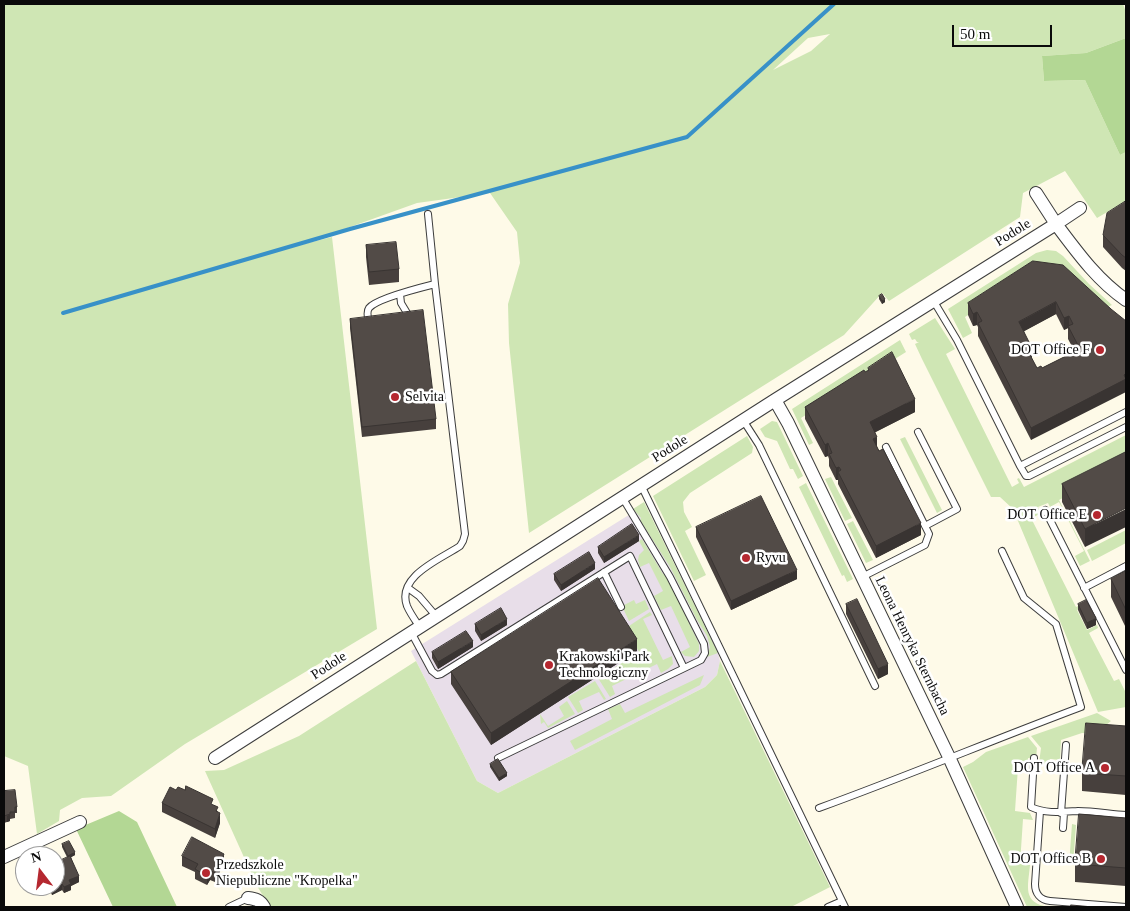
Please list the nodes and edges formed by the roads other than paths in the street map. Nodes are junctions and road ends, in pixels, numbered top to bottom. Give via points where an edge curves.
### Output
1 (1036, 192) dead end
2 (1080, 208) dead end
3 (428, 214) dead end
4 (1056, 224) junction
5 (435, 284) junction
6 (400, 294) junction
7 (933, 300) junction
8 (1126, 300) edge
9 (412, 321) edge
10 (369, 326) edge
11 (775, 400) junction
12 (1126, 412) edge
13 (743, 420) junction
14 (1126, 428) edge
15 (918, 432) dead end
16 (886, 447) dead end
17 (1020, 466) junction
18 (641, 485) junction
19 (622, 497) junction
20 (1046, 510) dead end
21 (925, 526) junction
22 (1002, 552) dead end
23 (1126, 566) edge
24 (604, 572) junction
25 (862, 577) junction
26 (408, 588) junction
27 (1084, 588) junction
28 (621, 607) dead end
29 (436, 616) junction
30 (415, 629) junction
31 (684, 668) junction
32 (1126, 670) edge
33 (875, 686) dead end
34 (1066, 745) dead end
35 (949, 757) junction
36 (215, 758) dead end
37 (498, 758) edge
38 (1034, 758) dead end
39 (819, 808) dead end
40 (1040, 811) junction
41 (1063, 813) junction
42 (1126, 815) edge
43 (80, 822) dead end
44 (1063, 828) dead end
45 (4, 857) edge
46 (248, 898) joint
47 (844, 904) edge
48 (229, 907) edge
49 (264, 907) edge
50 (828, 907) edge
51 (1017, 907) edge
52 (1126, 907) edge

1 - 4 street
2 - 4 street, Podole
3 - 5 lane
4 - 7 street, Podole
4 - 8 street via 1086,264
5 - 6 lane
5 - 26 lane via 465,535 460,546 425,567 412,578
6 - 9 lane via 401,303
6 - 10 lane via 369,308
7 - 11 street, Podole
7 - 17 lane via 957,340
11 - 13 street, Podole
11 - 25 street, Leona Henryka Sternbacha
12 - 17 lane
13 - 18 street, Podole
13 - 33 lane via 759,445
14 - 17 lane via 1096,438 1029,476
15 - 21 lane via 958,509
16 - 21 lane
18 - 19 street, Podole
18 - 47 lane
19 - 29 street, Podole
19 - 31 lane via 670,577 704,644 705,653 701,660
20 - 27 lane
21 - 25 lane via 929,534 926,545
22 - 35 lane via 1024,598 1056,624 1080,707
23 - 27 lane
24 - 28 lane
24 - 30 lane via 441,674 432,671
24 - 31 lane via 630,556
25 - 35 street, Leona Henryka Sternbacha
26 - 29 lane
26 - 30 lane via 406,604
27 - 32 lane
29 - 30 street, Podole
30 - 36 street, Podole
31 - 37 lane
34 - 41 lane
35 - 39 lane via 916,773
35 - 51 street, Leona Henryka Sternbacha
38 - 40 lane via 1030,807
40 - 41 lane
40 - 52 lane via 1034,884 1039,897
41 - 42 lane via 1079,811
41 - 44 lane
43 - 45 street
46 - 48 lane
46 - 49 street via 256,899
47 - 50 lane

